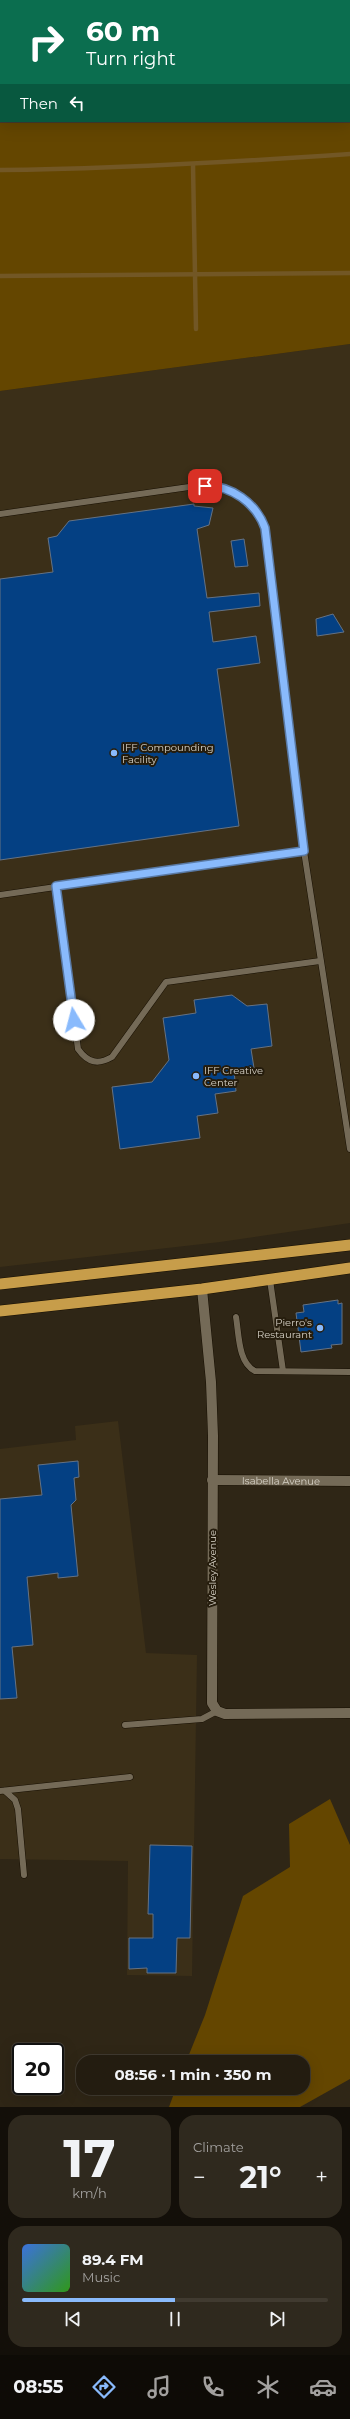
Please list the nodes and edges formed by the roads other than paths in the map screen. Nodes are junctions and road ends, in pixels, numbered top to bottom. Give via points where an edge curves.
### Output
1 (0, 514) edge
2 (304, 851) junction
3 (56, 886) junction
4 (0, 895) edge
5 (320, 961) junction
6 (350, 1149) edge
7 (350, 1246) edge
8 (350, 1268) edge
9 (270, 1280) junction
10 (0, 1284) edge
11 (202, 1289) junction
12 (0, 1311) edge
13 (236, 1317) dead end
14 (283, 1371) junction
15 (350, 1372) edge
16 (212, 1480) junction
17 (350, 1481) edge
18 (217, 1711) junction
19 (350, 1713) edge
20 (125, 1725) dead end
21 (130, 1777) dead end
22 (3, 1791) edge
23 (24, 1875) dead end

1 - 2 lane via 196,486 213,486 243,498 254,509 265,528
2 - 3 lane
2 - 5 lane
3 - 4 lane
3 - 5 lane via 78,1049 92,1062 103,1062 112,1057 166,982
5 - 6 lane
7 - 10 highway
8 - 9 highway
9 - 11 highway
9 - 14 lane
11 - 12 highway
11 - 16 street, Wesley Avenue via 211,1382
13 - 14 lane via 247,1368 255,1372
14 - 15 lane
16 - 17 street, Isabella Avenue
16 - 18 street, Wesley Avenue via 211,1696 213,1708
18 - 19 street via 225,1714
18 - 20 lane via 202,1719
21 - 22 lane
22 - 23 lane via 15,1800 18,1808

